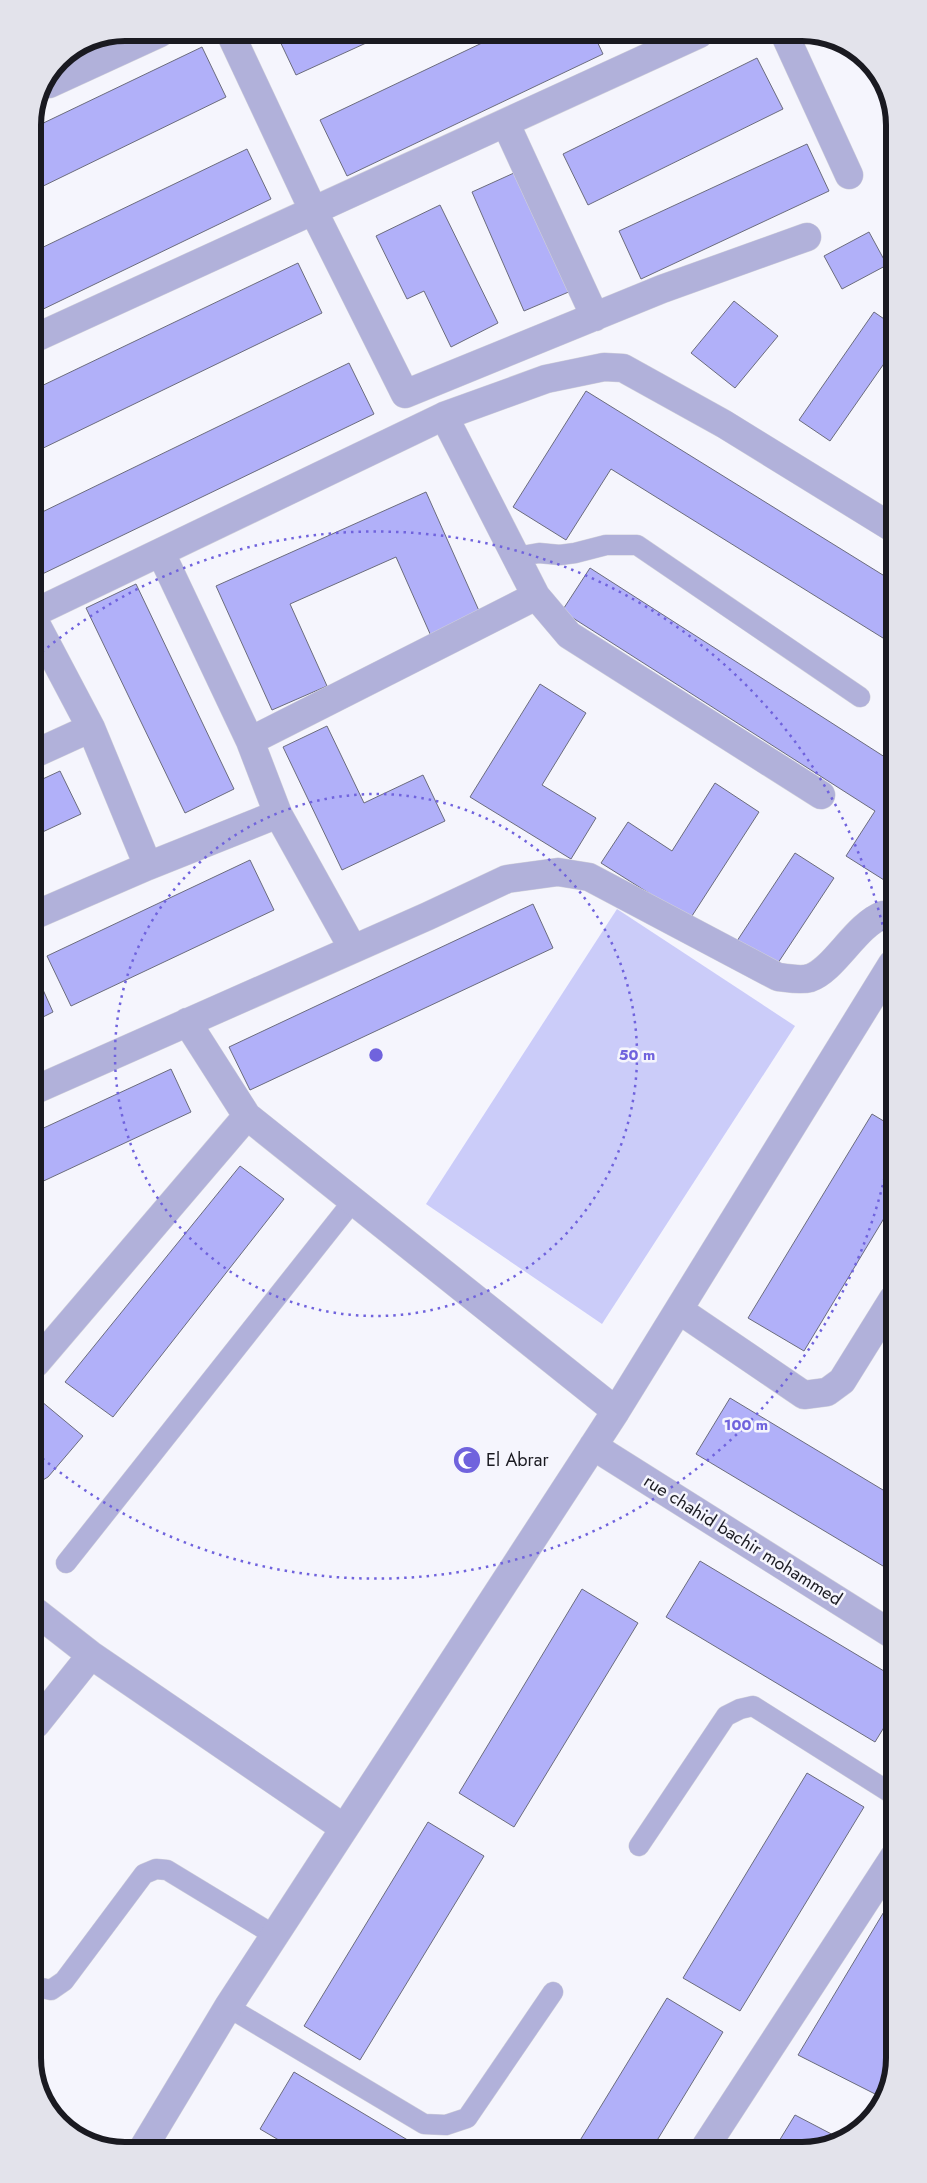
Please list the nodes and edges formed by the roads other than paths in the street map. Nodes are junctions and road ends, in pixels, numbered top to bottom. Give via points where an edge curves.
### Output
1 (141, 41) edge
2 (234, 41) edge
3 (684, 41) edge
4 (788, 41) edge
5 (54, 82) edge
6 (506, 124) junction
7 (849, 175) dead end
8 (314, 212) junction
9 (807, 237) dead end
10 (595, 317) junction
11 (41, 335) edge
12 (444, 416) junction
13 (886, 524) edge
14 (161, 553) junction
15 (516, 557) junction
16 (536, 596) junction
17 (41, 610) edge
18 (41, 634) edge
19 (860, 697) dead end
20 (90, 728) junction
21 (250, 741) junction
22 (41, 751) edge
23 (821, 794) dead end
24 (278, 814) junction
25 (148, 866) junction
26 (41, 912) edge
27 (886, 916) edge
28 (353, 950) junction
29 (886, 974) edge
30 (188, 1022) junction
31 (41, 1087) edge
32 (248, 1116) junction
33 (353, 1201) junction
34 (679, 1310) junction
35 (886, 1310) edge
36 (41, 1357) edge
37 (616, 1411) junction
38 (594, 1446) junction
39 (66, 1563) dead end
40 (41, 1616) edge
41 (886, 1630) edge
42 (92, 1655) junction
43 (41, 1718) edge
44 (886, 1790) edge
45 (344, 1828) junction
46 (639, 1846) dead end
47 (886, 1869) edge
48 (274, 1935) junction
49 (41, 1988) edge
50 (553, 1992) dead end
51 (228, 2007) junction
52 (147, 2142) edge
53 (709, 2142) edge

1 - 5 street
2 - 8 street
3 - 6 street
4 - 7 street
6 - 8 street
6 - 10 street
8 - 10 street via 405,394
8 - 11 street
9 - 10 street via 662,289
12 - 13 street via 546,379 604,367 622,368 724,424
12 - 14 street
12 - 15 street
14 - 17 street
14 - 21 street
15 - 16 street
15 - 19 lane via 539,553 560,555 606,545 637,545
16 - 21 street
16 - 23 street via 569,635
18 - 20 street
20 - 22 street
20 - 25 street
21 - 24 street
24 - 25 street
24 - 28 street
25 - 26 street
27 - 28 street via 871,921 820,972 809,978 778,977 589,877 558,872 507,879
28 - 30 street
29 - 34 street
30 - 31 street
30 - 32 street
32 - 33 street
32 - 36 street
33 - 37 street
33 - 39 lane
34 - 35 street via 804,1395 827,1392 842,1381
34 - 37 street
37 - 38 street
38 - 41 street, rue chahid bachir mohammed
38 - 45 street
40 - 42 street
42 - 43 street
42 - 45 street
44 - 46 lane via 753,1706 726,1716
45 - 48 street
47 - 53 street
48 - 49 lane via 167,1870 156,1869 144,1874 64,1981 51,1990
48 - 51 street
50 - 51 lane via 467,2118 446,2125 424,2124
51 - 52 street

